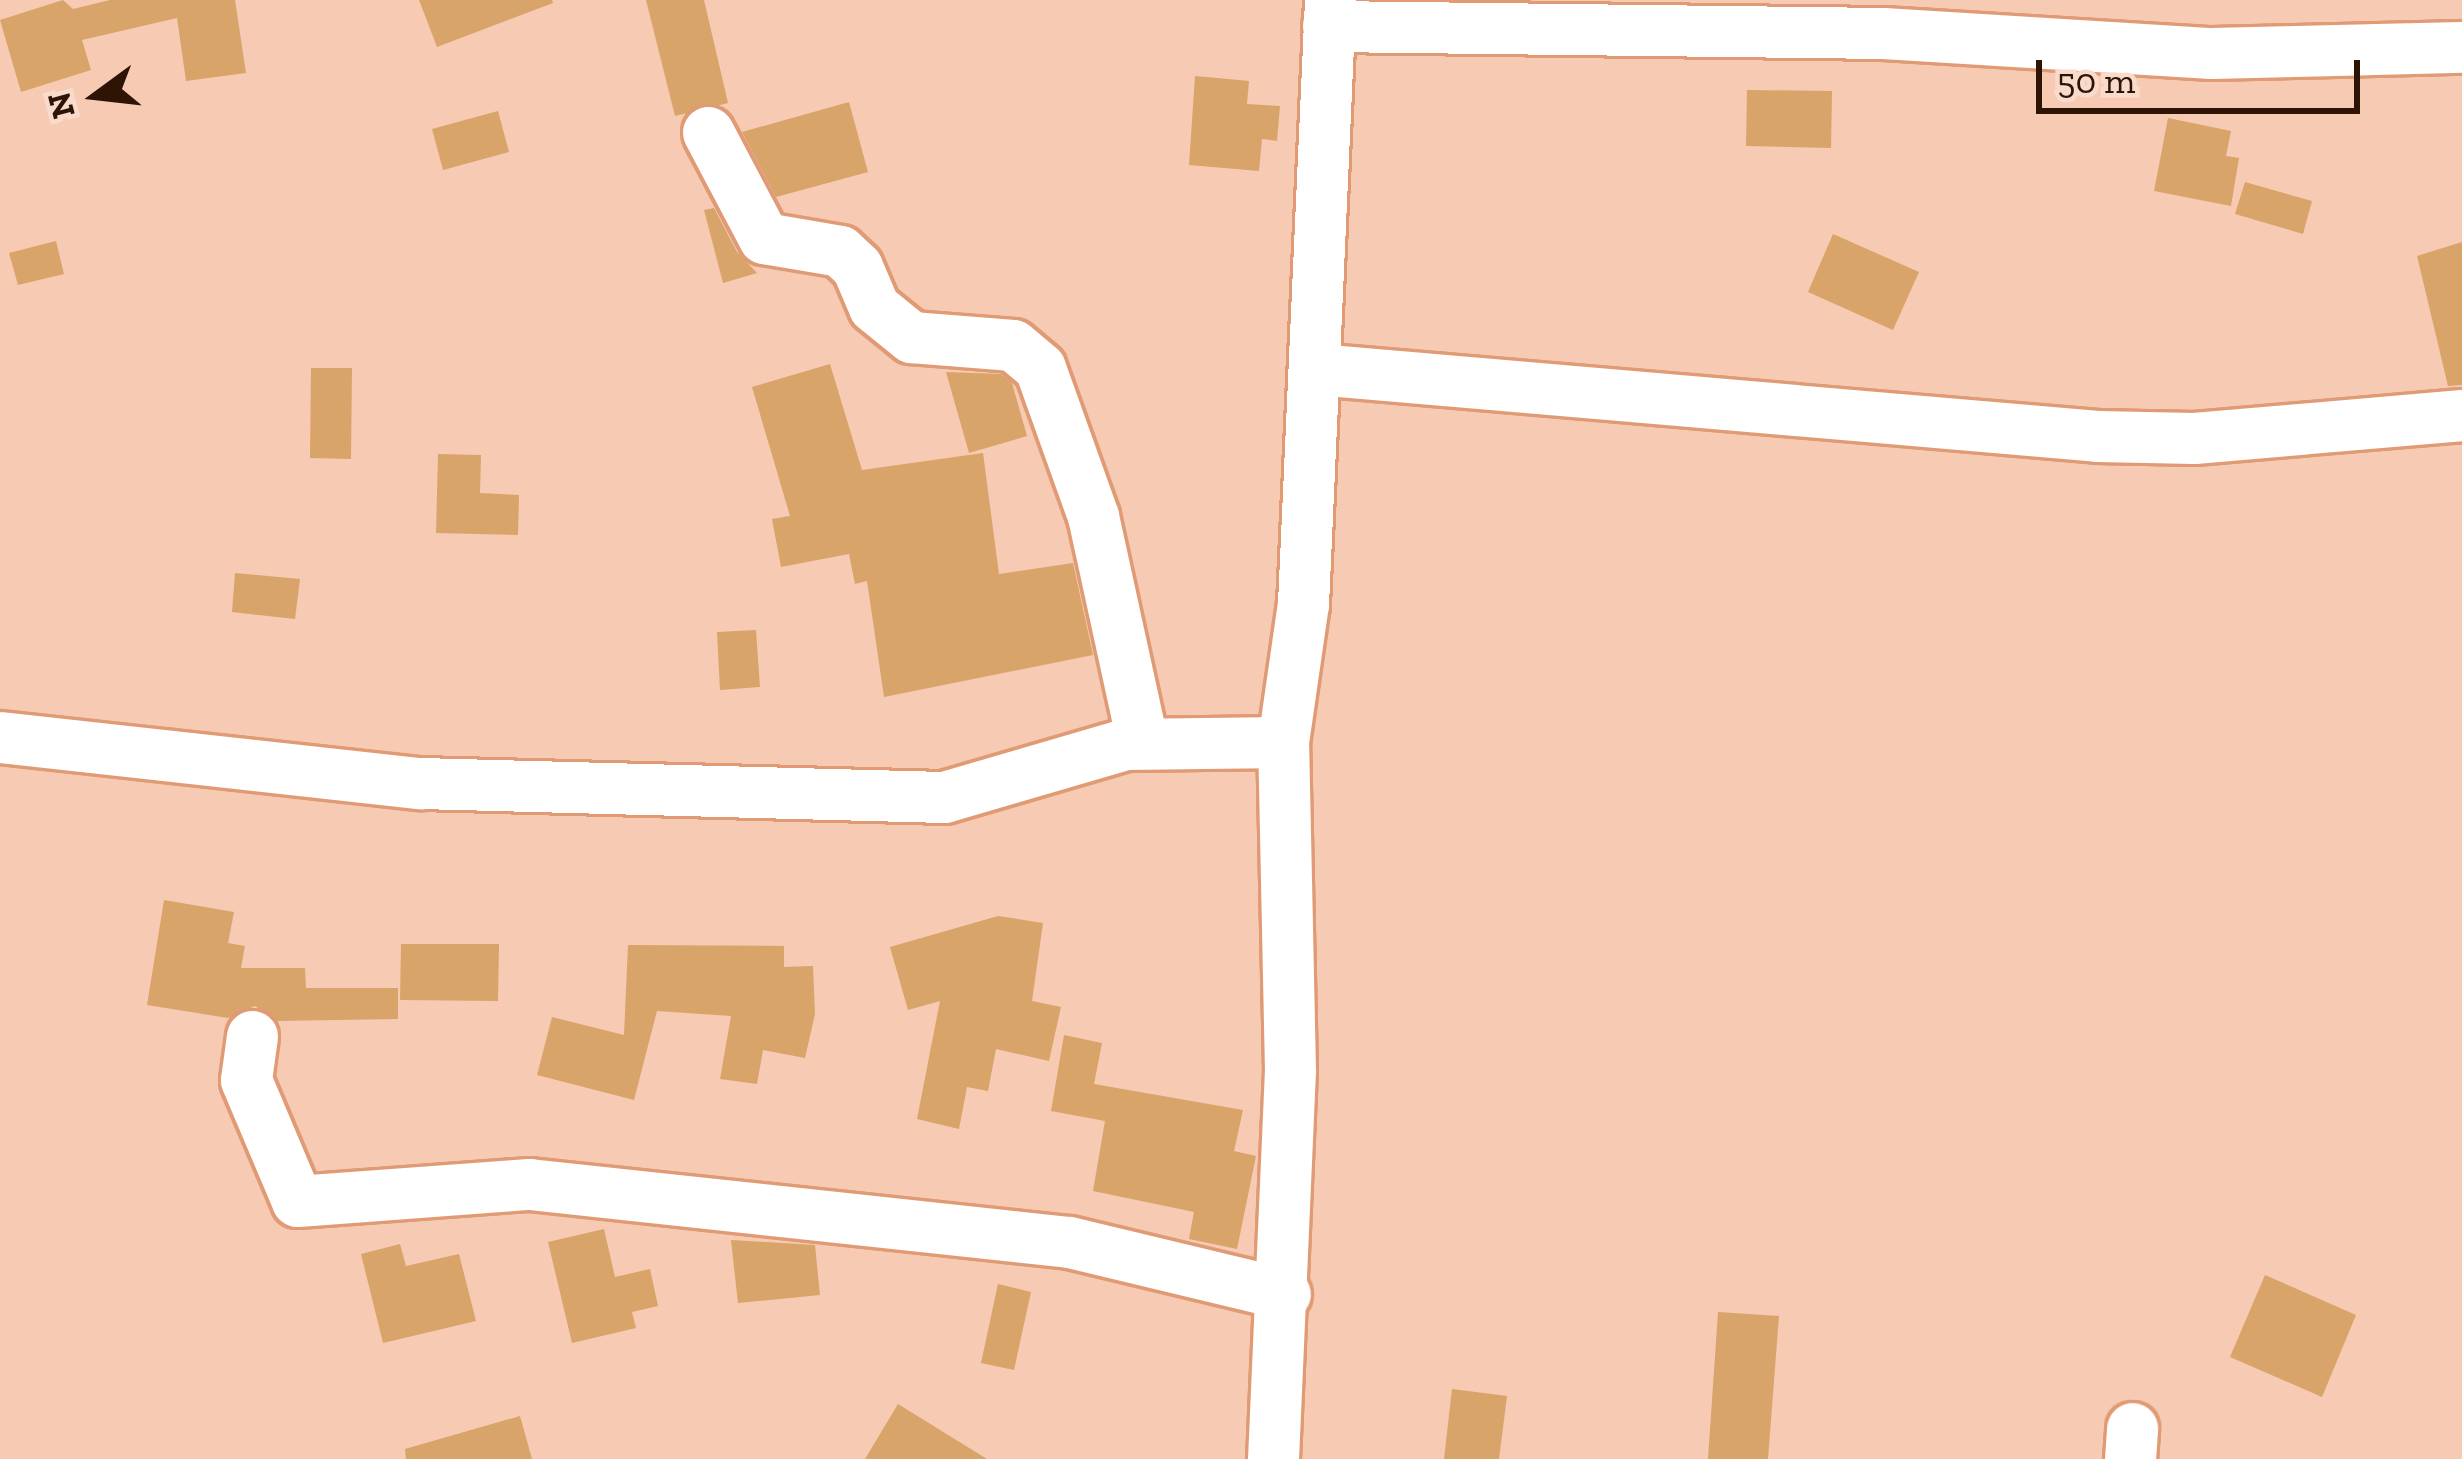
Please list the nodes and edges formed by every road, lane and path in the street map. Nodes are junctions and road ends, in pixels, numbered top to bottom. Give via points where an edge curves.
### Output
1 (1329, 13) edge
2 (2462, 47) edge
3 (708, 132) dead end
4 (1316, 369) junction
5 (2462, 415) edge
6 (0, 737) edge
7 (1142, 741) junction
8 (1283, 742) junction
9 (252, 1036) dead end
10 (1285, 1294) junction
11 (1273, 1459) edge

1 - 2 street via 2211,53
1 - 4 street
3 - 7 street via 764,238 840,251 857,267 874,307 911,337 1013,345 1040,368 1093,516
4 - 5 street via 2097,436 2194,438
4 - 8 street via 1303,604
6 - 7 street via 420,783 944,797
7 - 8 street
8 - 10 street
9 - 10 street via 246,1080 297,1201 530,1184 1069,1242
10 - 11 street

